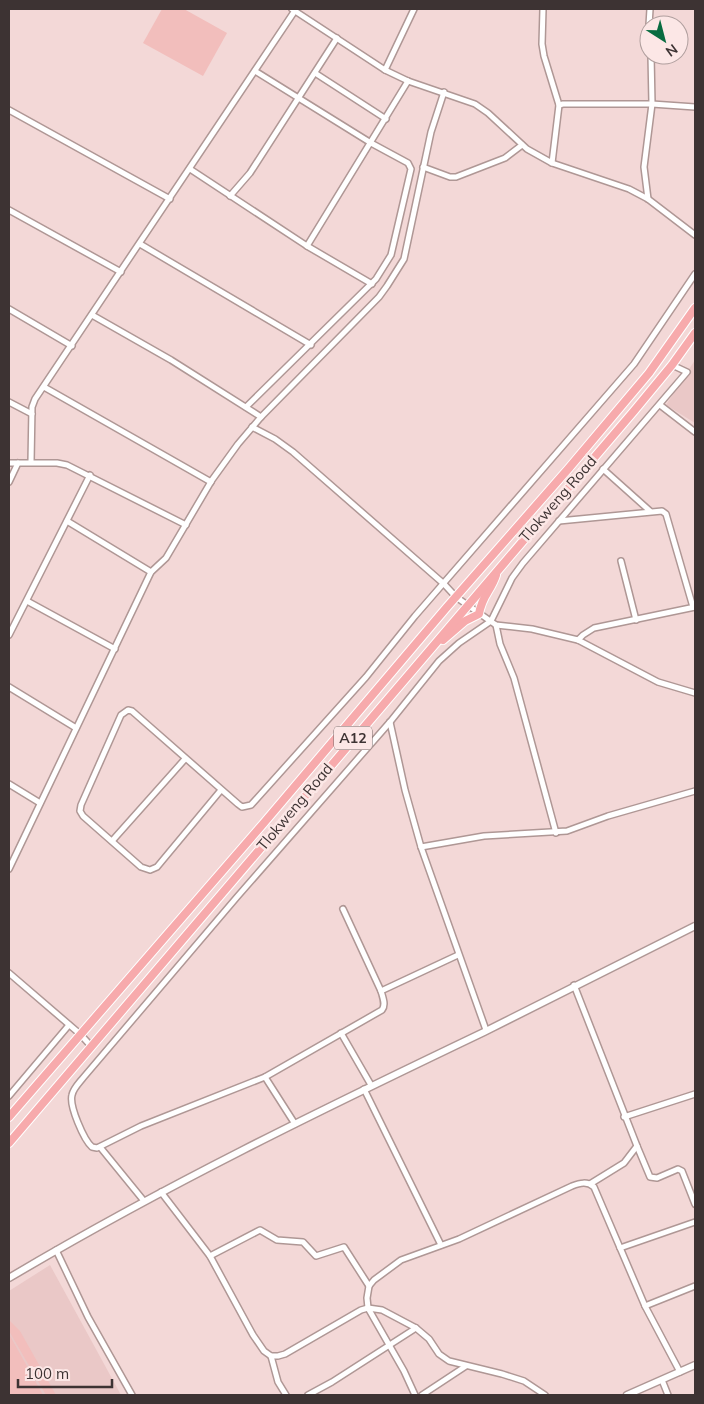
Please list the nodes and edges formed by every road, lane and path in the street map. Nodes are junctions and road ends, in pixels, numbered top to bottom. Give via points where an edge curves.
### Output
1 (294, 9) edge
2 (414, 9) edge
3 (543, 9) edge
4 (337, 38) junction
5 (651, 65) edge
6 (385, 70) junction
7 (255, 71) junction
8 (315, 73) junction
9 (408, 81) junction
10 (444, 92) junction
11 (299, 98) junction
12 (652, 104) junction
13 (559, 106) junction
14 (695, 107) edge
15 (9, 110) edge
16 (386, 119) junction
17 (371, 143) junction
18 (522, 145) junction
19 (552, 163) junction
20 (424, 167) junction
21 (190, 170) junction
22 (230, 196) junction
23 (170, 199) junction
24 (648, 199) junction
25 (9, 210) edge
26 (695, 234) edge
27 (140, 244) junction
28 (307, 246) junction
29 (121, 272) junction
30 (695, 274) edge
31 (372, 284) junction
32 (695, 308) edge
33 (9, 309) edge
34 (92, 316) junction
35 (695, 332) edge
36 (311, 345) junction
37 (72, 346) junction
38 (672, 365) junction
39 (44, 387) junction
40 (9, 402) edge
41 (660, 404) junction
42 (246, 407) junction
43 (32, 414) junction
44 (261, 417) junction
45 (252, 428) junction
46 (695, 432) edge
47 (31, 462) junction
48 (9, 463) edge
49 (18, 463) junction
50 (603, 469) junction
51 (90, 475) junction
52 (9, 482) edge
53 (211, 482) junction
54 (650, 511) junction
55 (67, 521) junction
56 (559, 521) junction
57 (186, 525) junction
58 (621, 561) dead end
59 (499, 569) junction
60 (151, 572) junction
61 (444, 584) junction
62 (456, 597) junction
63 (27, 601) junction
64 (467, 606) junction
65 (694, 607) edge
66 (479, 614) junction
67 (636, 620) junction
68 (491, 621) junction
69 (496, 625) junction
70 (9, 636) edge
71 (578, 640) junction
72 (433, 647) junction
73 (115, 649) junction
74 (9, 687) edge
75 (695, 693) edge
76 (390, 722) junction
77 (76, 728) junction
78 (185, 759) junction
79 (9, 784) edge
80 (221, 790) junction
81 (695, 790) edge
82 (40, 803) junction
83 (556, 833) junction
84 (112, 841) junction
85 (421, 847) junction
86 (9, 868) edge
87 (343, 909) dead end
88 (695, 926) edge
89 (458, 955) junction
90 (9, 973) edge
91 (574, 986) junction
92 (381, 991) junction
93 (69, 1025) junction
94 (486, 1030) junction
95 (341, 1033) junction
96 (80, 1034) junction
97 (91, 1046) junction
98 (265, 1077) junction
99 (368, 1087) junction
100 (695, 1094) edge
101 (9, 1096) edge
102 (9, 1117) edge
103 (624, 1117) junction
104 (295, 1124) junction
105 (9, 1143) edge
106 (637, 1146) junction
107 (100, 1147) junction
108 (590, 1184) junction
109 (161, 1192) junction
110 (144, 1201) junction
111 (695, 1204) edge
112 (695, 1222) edge
113 (441, 1245) junction
114 (620, 1248) junction
115 (56, 1250) junction
116 (210, 1256) junction
117 (9, 1278) edge
118 (369, 1286) junction
119 (695, 1286) edge
120 (645, 1306) junction
121 (368, 1308) junction
122 (416, 1328) junction
123 (389, 1344) junction
124 (271, 1356) junction
125 (695, 1365) edge
126 (466, 1366) junction
127 (680, 1372) junction
128 (662, 1380) junction
129 (132, 1395) edge
130 (286, 1395) edge
131 (308, 1395) edge
132 (415, 1395) edge
133 (422, 1395) edge
134 (545, 1395) edge
135 (627, 1395) edge
136 (668, 1395) edge

1 - 4 street
1 - 7 street
2 - 6 street
3 - 13 street via 542,44
4 - 6 street
4 - 8 street
5 - 12 street
6 - 9 street
7 - 11 street
7 - 21 street
8 - 11 street
8 - 16 street
9 - 10 street
9 - 16 street
10 - 18 street via 475,104
10 - 20 street
11 - 17 street
11 - 22 street via 250,173
12 - 13 street
12 - 14 street
12 - 24 street via 644,166
13 - 19 street
15 - 23 street
16 - 17 street
17 - 28 street
17 - 31 street via 408,163 410,169 391,255
18 - 19 street
18 - 20 street via 506,158 456,177 450,178
19 - 24 street via 629,189
20 - 44 street via 404,259 387,286
21 - 22 street
21 - 23 street
22 - 28 street
23 - 27 street
24 - 26 street
25 - 29 street
27 - 29 street
27 - 36 street
28 - 31 street
29 - 34 street
30 - 61 street via 638,358
31 - 36 street
32 - 62 main road, Tlokweng Road / A12 via 649,372
33 - 37 street
34 - 37 street
34 - 42 street
35 - 38 main road, Tlokweng Road / A12
36 - 42 street
37 - 39 street
38 - 41 street via 686,372
38 - 59 main road, Tlokweng Road / A12
39 - 43 street via 33,403
39 - 53 street
40 - 43 street
41 - 46 street
41 - 50 street
42 - 44 street
43 - 47 street
44 - 45 street
45 - 53 street
45 - 61 street via 293,452
47 - 49 street
47 - 51 street via 57,463
48 - 49 street
49 - 52 street
50 - 54 street
50 - 56 street
51 - 55 street
51 - 57 street
53 - 57 street
54 - 56 street
54 - 65 street via 661,510 666,514
55 - 60 street
55 - 63 street
56 - 68 street via 512,578
57 - 60 street via 166,558
58 - 67 street
59 - 64 main road, Tlokweng Road / A12
59 - 66 main road via 482,601
60 - 73 street
61 - 62 street
61 - 80 street via 366,677 251,804 242,807
62 - 64 street
62 - 96 main road, Tlokweng Road / A12
63 - 70 street
63 - 73 street
64 - 66 street
64 - 72 main road, Tlokweng Road / A12
65 - 67 street
66 - 68 street
66 - 72 main road
67 - 71 street via 594,628
68 - 69 street
68 - 76 street via 447,652
69 - 71 street via 532,629
69 - 83 street via 514,678
71 - 75 street via 658,682
72 - 97 main road, Tlokweng Road / A12
73 - 77 street
74 - 77 street
76 - 85 street
76 - 107 street via 73,1092 73,1109 87,1141 92,1147
77 - 82 street
78 - 80 street
78 - 84 street
78 - 84 street via 132,711 123,712 80,808 83,816
79 - 82 street
80 - 84 street via 153,869 141,867
81 - 83 street
82 - 86 street
83 - 85 street via 484,836
85 - 89 street
87 - 92 street
88 - 91 street
89 - 92 street
89 - 94 street
90 - 93 street
91 - 94 street
91 - 103 street
92 - 95 street via 384,1008
93 - 96 street
93 - 101 street
94 - 99 street
95 - 98 street
95 - 99 street
96 - 97 street
96 - 102 main road, Tlokweng Road / A12
97 - 105 main road, Tlokweng Road / A12
98 - 104 street
98 - 107 street via 141,1126
99 - 104 street
99 - 113 street
100 - 103 street
103 - 106 street
104 - 109 street
106 - 108 street via 624,1163
106 - 111 street via 650,1177 657,1178 681,1170
107 - 110 street
108 - 113 street via 583,1182 572,1186
108 - 114 street
109 - 110 street
109 - 116 street
110 - 115 street
112 - 114 street
113 - 118 street via 400,1260
114 - 120 street
115 - 117 street
115 - 129 street via 88,1317
116 - 118 street via 260,1230 277,1240 303,1242 316,1256 344,1247
116 - 124 street via 253,1336
118 - 121 street
119 - 120 street
120 - 127 street
121 - 122 street via 382,1310
121 - 123 street
121 - 124 street via 285,1354
122 - 123 street
122 - 126 street via 444,1358
123 - 131 street
123 - 132 street
124 - 130 street via 278,1382
125 - 127 street
126 - 133 street
126 - 134 street via 524,1382
127 - 128 street
128 - 135 street
128 - 136 street

